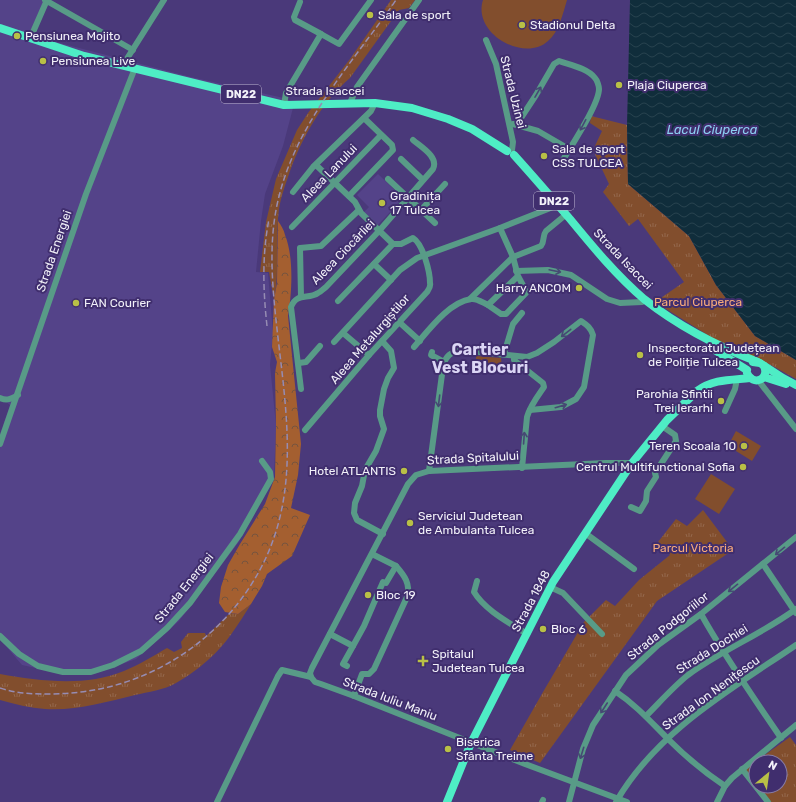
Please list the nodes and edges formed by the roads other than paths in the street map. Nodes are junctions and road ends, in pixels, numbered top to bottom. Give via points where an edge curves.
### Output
1 (46, 0) edge
2 (164, 0) edge
3 (371, 0) edge
4 (419, 0) edge
5 (300, 2) dead end
6 (0, 28) edge
7 (321, 34) junction
8 (30, 38) junction
9 (486, 40) dead end
10 (133, 50) junction
11 (123, 65) junction
12 (135, 68) junction
13 (350, 103) junction
14 (375, 103) junction
15 (284, 104) junction
16 (364, 118) junction
17 (509, 124) junction
18 (517, 124) junction
19 (381, 135) junction
20 (413, 140) dead end
21 (569, 148) junction
22 (511, 153) junction
23 (401, 159) dead end
24 (316, 165) junction
25 (560, 165) dead end
26 (388, 179) dead end
27 (423, 180) junction
28 (335, 182) junction
29 (445, 184) dead end
30 (293, 192) dead end
31 (349, 196) junction
32 (408, 197) junction
33 (556, 206) junction
34 (359, 210) junction
35 (421, 210) junction
36 (563, 217) junction
37 (435, 223) dead end
38 (292, 227) dead end
39 (500, 228) junction
40 (379, 231) junction
41 (393, 244) junction
42 (424, 255) junction
43 (513, 257) junction
44 (374, 264) junction
45 (517, 274) junction
46 (391, 280) junction
47 (301, 297) junction
48 (470, 299) junction
49 (338, 302) dead end
50 (642, 302) junction
51 (488, 305) junction
52 (522, 313) dead end
53 (399, 322) junction
54 (343, 333) junction
55 (382, 341) junction
56 (420, 341) junction
57 (334, 342) dead end
58 (320, 346) dead end
59 (414, 347) dead end
60 (432, 352) dead end
61 (504, 354) junction
62 (369, 355) junction
63 (514, 356) junction
64 (444, 362) junction
65 (299, 363) junction
66 (761, 364) junction
67 (753, 375) junction
68 (737, 379) junction
69 (726, 380) junction
70 (796, 385) edge
71 (301, 389) dead end
72 (796, 389) edge
73 (18, 395) junction
74 (0, 398) edge
75 (530, 410) junction
76 (725, 411) dead end
77 (662, 426) junction
78 (796, 429) edge
79 (305, 430) dead end
80 (0, 444) edge
81 (262, 461) dead end
82 (632, 464) junction
83 (522, 468) junction
84 (429, 472) junction
85 (631, 507) dead end
86 (585, 533) junction
87 (383, 534) junction
88 (796, 537) edge
89 (372, 554) junction
90 (764, 564) junction
91 (396, 566) junction
92 (634, 569) dead end
93 (477, 581) dead end
94 (550, 587) junction
95 (795, 611) edge
96 (701, 614) junction
97 (330, 634) junction
98 (526, 634) junction
99 (602, 634) dead end
100 (0, 637) edge
101 (796, 645) edge
102 (353, 646) junction
103 (724, 652) junction
104 (347, 666) dead end
105 (311, 677) junction
106 (742, 682) junction
107 (614, 691) junction
108 (354, 696) junction
109 (646, 716) junction
110 (796, 725) edge
111 (667, 738) junction
112 (781, 738) junction
113 (471, 743) junction
114 (742, 769) junction
115 (574, 782) junction
116 (725, 786) junction
117 (617, 800) edge
118 (217, 802) edge
119 (447, 802) edge
120 (569, 802) edge
121 (627, 802) edge
122 (717, 802) edge
123 (768, 802) edge

1 - 8 street
1 - 10 street
2 - 10 street
3 - 7 street via 339,44
4 - 13 street via 357,87
5 - 7 street via 295,20
6 - 8 main road, Strada Isaccei / DN22
7 - 15 street via 286,93
8 - 11 main road, Strada Isaccei / DN22 via 84,56
9 - 17 street, Strada Uzinei via 496,64
10 - 11 street
11 - 12 main road, Strada Isaccei / DN22
12 - 15 main road, Strada Isaccei / DN22
12 - 73 street, Strada Energiei via 86,194
13 - 14 main road, Strada Isaccei / DN22
13 - 15 main road, Strada Isaccei / DN22
14 - 16 street
14 - 22 main road, Strada Isaccei / DN22 via 412,108 448,119 472,129
16 - 19 street
16 - 24 street
17 - 18 street
17 - 22 street, Strada Uzinei via 514,142
18 - 21 street via 538,130
18 -> 21 street via 554,64 559,61 590,73 596,78 599,88 596,102
19 - 28 street, Aleea Lanului
19 - 31 street via 392,145 392,152
20 - 27 street, Aleea Ciocârliei via 435,161 433,169
21 - 25 street
22 - 33 main road, Strada Isaccei / DN22
23 - 27 street
24 - 28 street
24 - 30 street
26 - 32 street
27 - 32 street, Aleea Ciocârliei
28 - 31 street
28 - 38 street, Aleea Lanului
29 - 35 street
31 - 34 street
32 - 35 street
32 - 40 street, Aleea Ciocârliei
33 - 36 main road, Strada Isaccei / DN22
33 - 39 street
33 - 66 main road, Strada Isaccei / DN22 via 616,272 645,299 713,342
34 - 40 street
34 - 47 street, Aleea Ciocârliei via 321,246 300,248
35 - 37 street
36 - 43 street via 544,234 541,246
36 - 50 main road, Strada Isaccei / DN22 via 613,276
39 - 42 street
39 - 43 street
40 - 41 street
40 - 47 street, Aleea Ciocârliei via 318,294
41 - 42 street via 400,244 413,238 418,242
41 - 44 street
42 - 46 street via 400,270
42 - 53 street, Aleea Metalurgiștilor via 430,288
43 - 45 street
43 - 48 street
44 - 46 street
44 - 49 street
45 -> 50 street via 548,270 571,275 607,299 620,303
45 - 51 street
45 - 51 street via 526,293 508,313 501,314
46 - 54 street
47 - 65 street via 294,300 291,307
48 - 51 street
48 - 56 street via 445,313
50 - 67 main road, Strada Isaccei / DN22
52 - 61 street via 513,324
53 - 55 street, Aleea Metalurgiștilor
53 - 56 street
54 - 57 street
54 - 62 street
55 - 62 street, Aleea Metalurgiștilor
55 - 87 street via 391,351 394,368 388,378 380,410 384,429 365,470 355,503 354,517
56 - 59 street
58 - 65 street via 306,362
60 - 64 street via 431,355
61 - 63 street
61 - 64 street via 456,351
62 - 79 street, Aleea Metalurgiștilor
63 - 75 street via 514,360 543,383 544,387
75 -> 63 street via 561,407 576,399 584,387 592,330 581,321 537,353 527,357
64 -> 84 street
65 - 71 street
66 - 67 main road via 750,364
66 - 67 main road via 766,373
66 - 70 main road, Strada Isaccei / DN22
67 - 68 main road
67 - 69 main road
67 - 72 main road, Strada Isaccei / DN22 via 781,382
67 - 78 street
68 - 69 main road
68 - 76 street
69 - 77 main road via 703,387
73 - 74 street via 6,400
73 - 80 street, Strada Energiei
83 -> 75 street via 524,432
77 - 82 main road
77 - 85 street via 675,435 676,441 655,473 656,477 647,490 646,501 640,511
81 - 100 street, Strada Energiei via 272,479 240,534 185,608 141,651 113,665 91,672 63,672 38,666
82 - 83 street, Strada Spitalului
82 - 86 main road, Strada 1848
83 - 84 street, Strada Spitalului
84 - 87 street, Strada Spitalului via 413,478
86 - 92 street
86 - 94 main road, Strada 1848
87 - 89 street, Strada Spitalului
88 -> 90 street, Strada Podgoriilor
89 - 91 street
89 - 97 street, Strada Spitalului
90 - 95 street
90 -> 96 street, Strada Podgoriilor
91 - 102 street via 386,583 383,582
91 - 108 street via 406,579 407,597 374,669 369,674 362,674
93 - 98 street via 474,592 478,598
94 - 98 main road, Strada 1848
94 - 99 street via 563,593
95 - 103 street, Strada Dochiei
96 - 103 street
96 - 107 street, Strada Podgoriilor via 658,645 626,675
97 - 102 street
97 - 105 street, Strada Spitalului via 312,668
98 - 113 main road, Strada 1848
101 - 106 street, Strada Ion Nenițescu
102 - 104 street via 343,664
103 - 106 street
103 - 109 street, Strada Dochiei via 688,676
105 - 108 street, Strada Iuliu Maniu via 315,682
105 - 118 street, Strada Iuliu Maniu via 282,670 280,672
106 - 111 street, Strada Ion Nenițescu
106 - 112 street
107 - 109 street
107 -> 115 street, Strada Podgoriilor via 593,725 583,748
108 - 113 street, Strada Iuliu Maniu
109 - 111 street
110 - 112 street
111 - 116 street via 701,770
111 - 117 street, Strada Ion Nenițescu via 640,766
112 - 114 street
113 - 115 street, Strada Iuliu Maniu
113 - 119 main road, Strada 1848
114 - 116 street
114 - 123 street
115 - 117 street, Strada Iuliu Maniu
115 - 120 street, Strada Podgoriilor
116 - 122 street
117 - 121 street, Strada Iuliu Maniu

